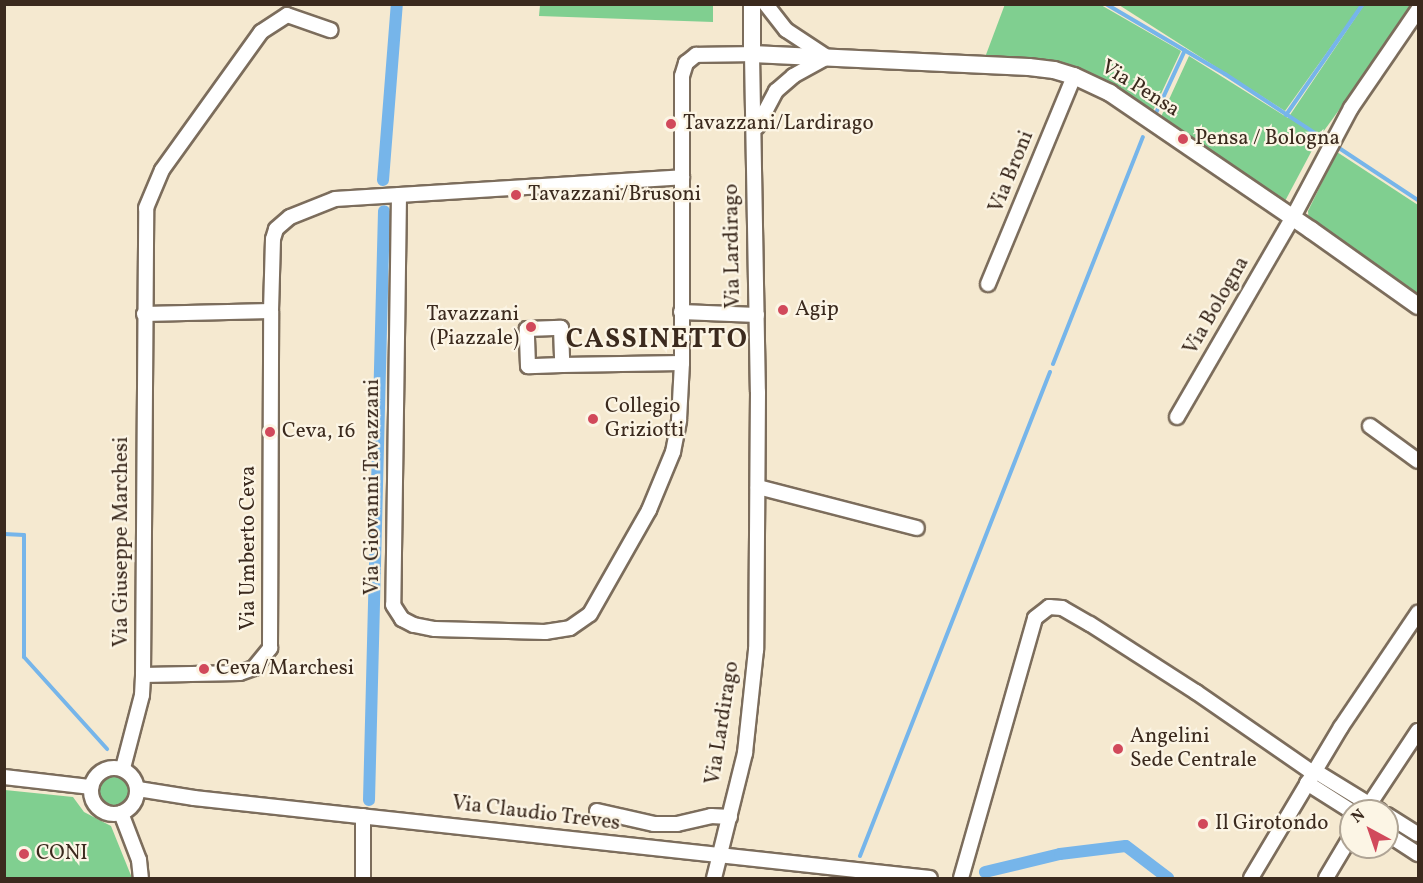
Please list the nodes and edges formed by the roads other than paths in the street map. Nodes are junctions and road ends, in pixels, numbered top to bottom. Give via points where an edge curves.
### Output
1 (752, 4) edge
2 (766, 4) edge
3 (1419, 10) edge
4 (330, 30) dead end
5 (752, 54) junction
6 (827, 57) junction
7 (1074, 76) junction
8 (754, 135) junction
9 (682, 177) junction
10 (399, 195) junction
11 (1293, 217) junction
12 (988, 284) dead end
13 (1419, 306) edge
14 (271, 311) junction
15 (681, 312) junction
16 (144, 314) junction
17 (757, 315) junction
18 (682, 363) junction
19 (562, 365) dead end
20 (1177, 417) dead end
21 (1370, 426) dead end
22 (1419, 461) edge
23 (758, 487) junction
24 (917, 528) dead end
25 (1419, 613) edge
26 (143, 675) junction
27 (1419, 730) edge
28 (123, 768) junction
29 (1311, 776) junction
30 (4, 777) edge
31 (91, 787) junction
32 (138, 789) junction
33 (1353, 799) edge
34 (1377, 799) edge
35 (1339, 800) edge
36 (597, 811) dead end
37 (121, 813) junction
38 (363, 816) junction
39 (730, 817) junction
40 (1399, 822) edge
41 (1419, 834) edge
42 (1399, 842) edge
43 (1419, 854) edge
44 (721, 856) junction
45 (1339, 857) edge
46 (141, 879) edge
47 (363, 879) edge
48 (714, 879) edge
49 (930, 879) edge
50 (960, 879) edge
51 (1251, 879) edge
52 (1326, 879) edge

1 - 5 street, Via Lardirago
2 - 6 street via 786,30
3 - 11 street, Via Bologna via 1351,108
4 - 16 street, Via Giuseppe Marchesi via 287,15 261,32 162,170 146,208
5 - 6 street, Via Pensa
5 - 8 street, Via Lardirago
5 - 9 street, Via Giovanni Tavazzani via 696,55 686,63 682,76
6 - 7 street, Via Pensa via 1029,67
6 - 8 street via 793,76 776,91
7 - 11 street, Via Pensa via 1110,93
7 - 12 street, Via Broni
8 - 17 street, Via Lardirago
9 - 10 street
9 - 15 street, Via Giovanni Tavazzani
10 - 14 street via 335,200 290,218 276,229
10 - 18 street, Via Giovanni Tavazzani via 393,606 402,619 435,629 545,632 570,628 590,614 649,510 674,452
11 - 13 street, Via Pensa
11 - 20 street, Via Bologna
14 - 16 street
14 - 26 street, Via Umberto Ceva via 270,648 254,668 240,673
15 - 17 street
15 - 18 street, Via Giovanni Tavazzani
16 - 26 street, Via Giuseppe Marchesi
17 - 23 street, Via Lardirago
18 - 19 street
21 - 22 street
23 - 24 street
23 - 39 street, Via Lardirago via 756,650 745,753
25 - 29 street
26 - 28 street, Via Giuseppe Marchesi via 142,695
27 - 34 street
28 - 31 street via 107,769 94,779
28 - 32 street
29 - 33 street
29 - 35 street
29 - 50 street via 1254,731 1062,608 1049,607 1035,618
29 - 51 street
30 - 31 street
31 - 37 street via 91,796 103,811
32 - 37 street via 134,804
32 - 38 street, Via Claudio Treves
36 - 39 street via 654,824
37 - 46 street via 139,860
38 - 44 street, Via Claudio Treves
38 - 47 street
39 - 44 street, Via Lardirago
40 - 41 street
42 - 43 street
44 - 48 street, Via Lardirago
44 - 49 street, Via Claudio Treves
45 - 52 street

